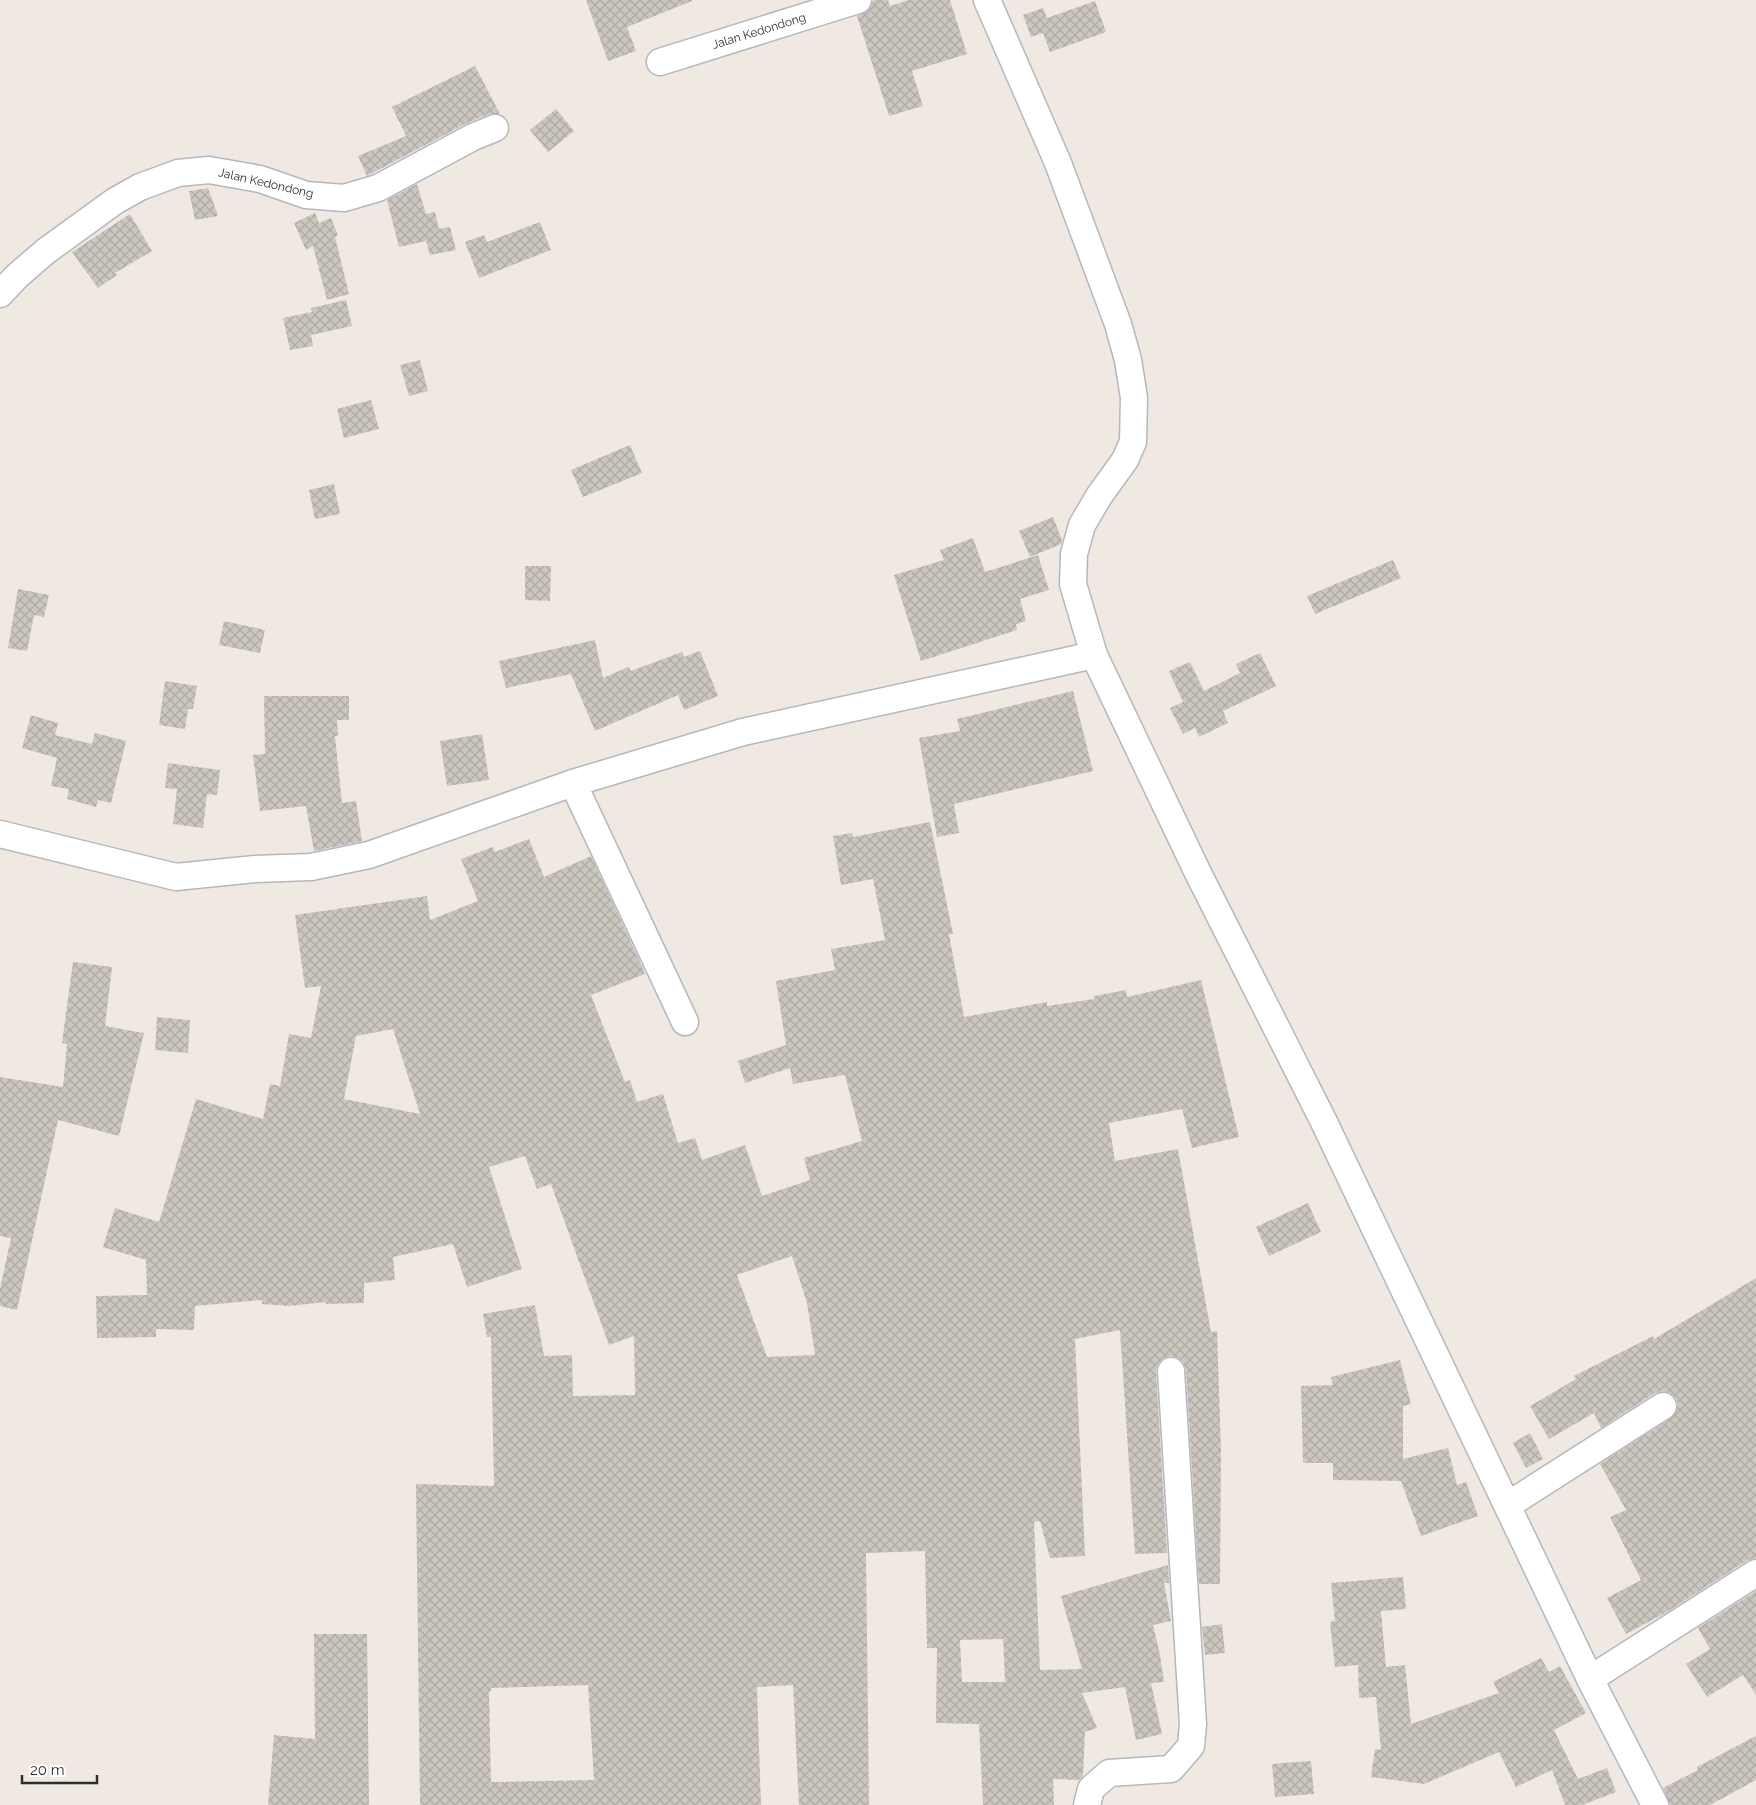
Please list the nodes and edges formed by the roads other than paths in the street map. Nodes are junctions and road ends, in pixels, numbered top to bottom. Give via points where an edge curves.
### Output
1 (858, 0) edge
2 (987, 0) edge
3 (660, 62) dead end
4 (495, 128) dead end
5 (0, 294) edge
6 (1094, 655) junction
7 (573, 784) junction
8 (0, 834) edge
9 (685, 1022) dead end
10 (1171, 1371) dead end
11 (1664, 1406) dead end
12 (1508, 1505) junction
13 (1756, 1573) edge
14 (1590, 1679) junction
15 (1087, 1805) edge
16 (1655, 1805) edge

1 - 3 street, Jalan Kedondong
2 - 6 street via 1058,163 1118,324 1128,360 1134,398 1133,442 1125,460 1082,525 1074,554 1073,584
4 - 5 street, Jalan Kedondong via 378,188 344,198 306,195 260,179 208,170 178,173 140,187 102,211 46,251
6 - 7 street via 744,732
6 - 12 street
7 - 8 street via 368,855 311,867 176,877
7 - 9 street
10 - 15 street via 1192,1715 1191,1746 1171,1769 1109,1774 1091,1789
11 - 12 street
12 - 14 street
13 - 14 street
14 - 16 street

